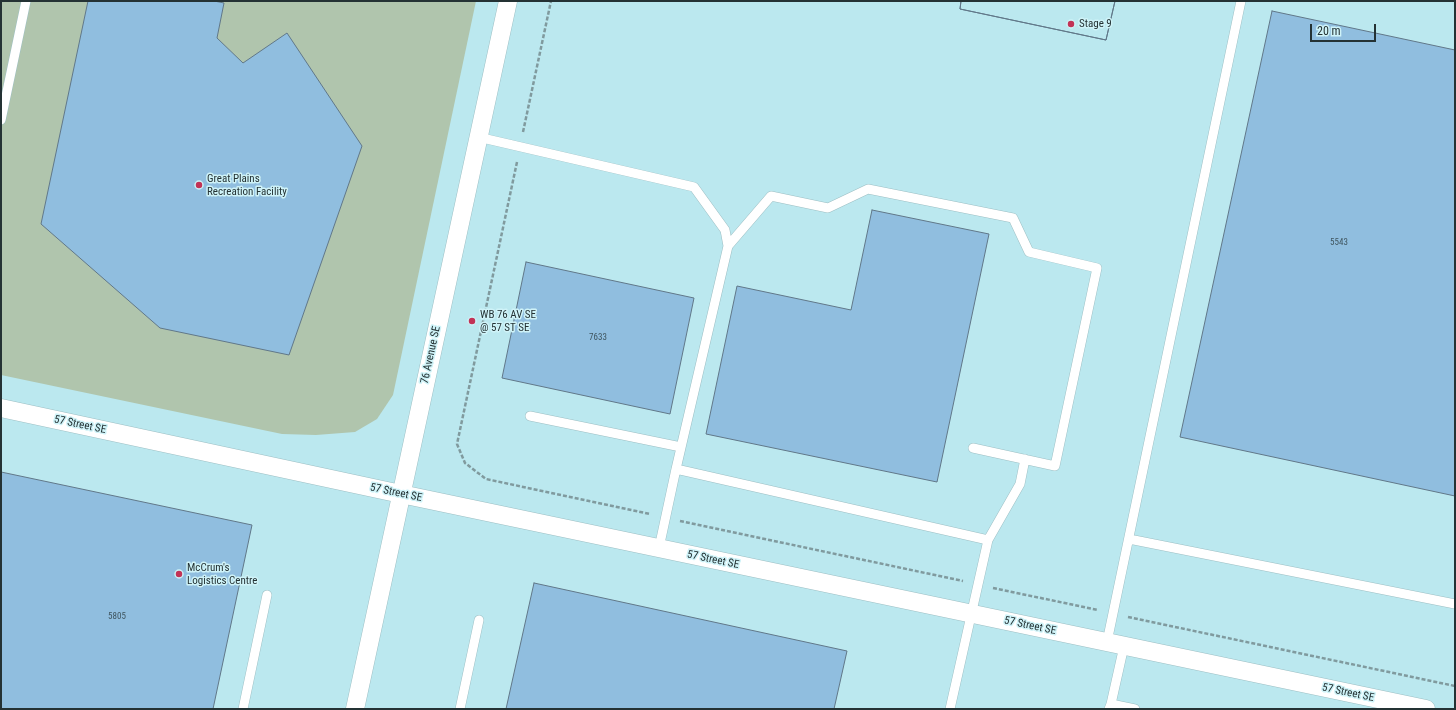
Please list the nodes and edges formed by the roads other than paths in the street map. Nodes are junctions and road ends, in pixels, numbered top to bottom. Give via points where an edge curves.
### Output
1 (26, 1) edge
2 (1241, 1) edge
3 (504, 2) edge
4 (1, 120) edge
5 (478, 137) junction
6 (728, 246) junction
7 (1, 408) edge
8 (530, 416) dead end
9 (681, 448) junction
10 (973, 448) dead end
11 (1025, 459) junction
12 (676, 470) junction
13 (401, 494) junction
14 (1129, 539) junction
15 (988, 540) junction
16 (658, 548) junction
17 (267, 595) dead end
18 (1455, 604) edge
19 (971, 614) junction
20 (479, 620) dead end
21 (1116, 644) junction
22 (1110, 706) edge
23 (243, 709) edge
24 (355, 709) edge
25 (460, 709) edge
26 (950, 709) edge
27 (1135, 709) edge
28 (1426, 709) edge

1 - 4 lane
2 - 14 lane
3 - 5 street, 76 Avenue SE
5 - 6 lane via 694,187 725,230
5 - 13 street, 76 Avenue SE
6 - 9 lane
6 - 11 lane via 771,196 828,208 868,188 1013,218 1029,252 1097,268 1055,466
7 - 13 street, 57 Street SE
8 - 9 lane
9 - 12 lane
10 - 11 lane
11 - 15 lane via 1020,484
12 - 15 lane
12 - 16 lane
13 - 16 street, 57 Street SE
13 - 24 street, 76 Avenue SE
14 - 18 lane
14 - 21 lane via 1114,613
15 - 19 lane
16 - 19 street, 57 Street SE
17 - 23 lane
19 - 21 street, 57 Street SE
19 - 26 lane
20 - 25 lane
21 - 22 lane
21 - 28 street, 57 Street SE
22 - 27 lane

